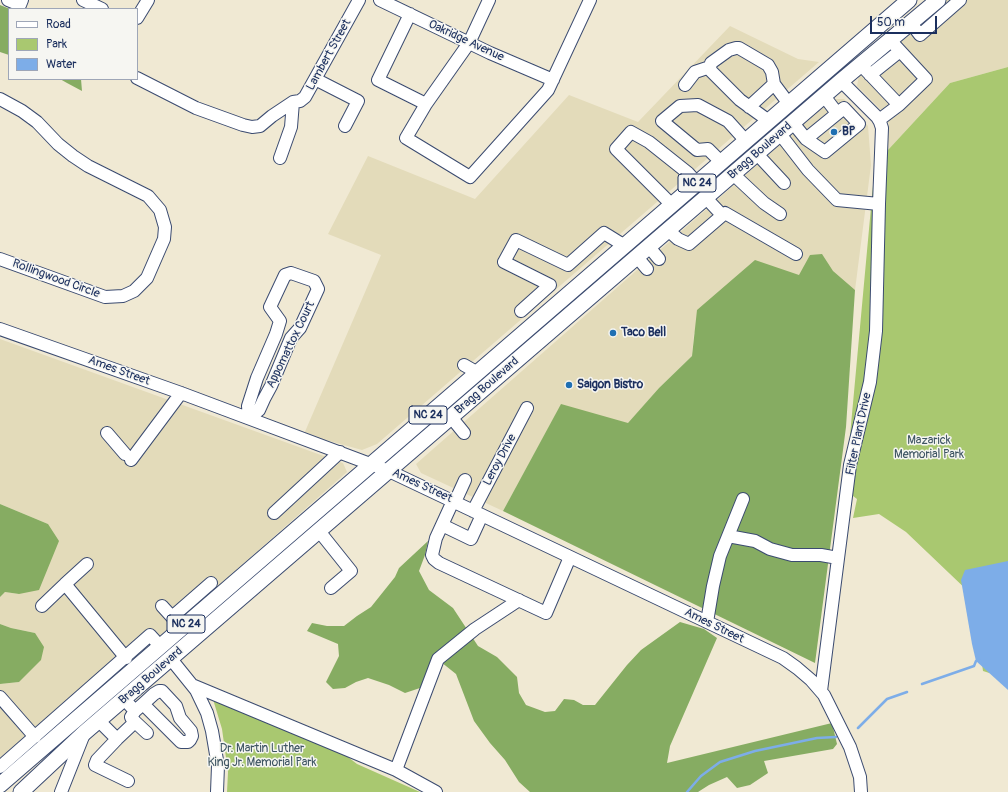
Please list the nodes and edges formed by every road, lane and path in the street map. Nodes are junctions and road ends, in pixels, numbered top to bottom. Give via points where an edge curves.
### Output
1 (8, 0) edge
2 (22, 0) edge
3 (83, 0) edge
4 (148, 0) edge
5 (359, 0) edge
6 (380, 0) edge
7 (489, 0) edge
8 (590, 0) edge
9 (909, 0) edge
10 (938, 0) edge
11 (960, 0) edge
12 (100, 8) edge
13 (410, 14) junction
14 (138, 16) edge
15 (910, 23) junction
16 (469, 43) junction
17 (895, 46) junction
18 (834, 64) junction
19 (710, 67) junction
20 (866, 70) junction
21 (138, 79) edge
22 (315, 79) junction
23 (553, 80) junction
24 (841, 81) junction
25 (774, 84) junction
26 (685, 85) dead end
27 (824, 96) junction
28 (0, 99) edge
29 (293, 102) junction
30 (426, 104) junction
31 (789, 104) junction
32 (899, 105) junction
33 (749, 107) junction
34 (837, 113) junction
35 (875, 116) junction
36 (769, 121) junction
37 (793, 123) junction
38 (859, 124) junction
39 (345, 126) dead end
40 (780, 134) junction
41 (806, 139) junction
42 (746, 141) junction
43 (758, 153) junction
44 (280, 158) dead end
45 (721, 162) junction
46 (733, 174) junction
47 (697, 183) junction
48 (784, 183) dead end
49 (706, 198) junction
50 (879, 204) junction
51 (672, 205) junction
52 (780, 214) dead end
53 (722, 215) junction
54 (668, 230) junction
55 (625, 246) junction
56 (649, 247) junction
57 (796, 254) dead end
58 (637, 257) junction
59 (0, 258) edge
60 (659, 259) dead end
61 (647, 269) dead end
62 (521, 311) dead end
63 (280, 320) junction
64 (300, 328) junction
65 (0, 329) edge
66 (464, 365) dead end
67 (478, 373) junction
68 (259, 375) junction
69 (274, 380) junction
70 (181, 393) junction
71 (527, 408) dead end
72 (451, 417) junction
73 (249, 418) junction
74 (107, 433) dead end
75 (464, 433) dead end
76 (340, 452) junction
77 (372, 464) junction
78 (389, 471) junction
79 (465, 480) dead end
80 (743, 500) dead end
81 (454, 502) junction
82 (274, 513) dead end
83 (478, 513) junction
84 (442, 525) junction
85 (319, 531) junction
86 (728, 536) junction
87 (570, 557) junction
88 (838, 558) junction
89 (87, 564) dead end
90 (65, 584) junction
91 (212, 584) junction
92 (331, 588) dead end
93 (519, 600) junction
94 (42, 606) dead end
95 (162, 606) dead end
96 (707, 622) junction
97 (171, 659) junction
98 (125, 665) junction
99 (192, 685) junction
100 (821, 691) junction
101 (0, 697) edge
102 (124, 699) junction
103 (138, 712) junction
104 (99, 721) junction
105 (61, 723) junction
106 (84, 733) junction
107 (147, 733) dead end
108 (35, 737) junction
109 (117, 739) junction
110 (18, 760) junction
111 (0, 767) edge
112 (396, 770) junction
113 (128, 780) dead end
114 (0, 785) edge
115 (21, 792) edge
116 (61, 792) edge
117 (217, 792) edge
118 (436, 792) edge
119 (861, 792) edge

1 - 2 street via 20,5
3 - 12 street
4 - 14 street
5 - 22 street, Lambert Street
6 - 13 street, Oakridge Avenue
7 - 16 street
8 - 23 street
9 - 18 main road, Bragg Boulevard / NC 24
10 - 15 main road, Bragg Boulevard / NC 24
11 - 15 street via 920,35
13 - 16 street, Oakridge Avenue
13 - 30 street via 378,80
15 - 17 main road, Bragg Boulevard / NC 24
16 - 23 street, Oakridge Avenue
16 - 30 street
17 - 20 main road, Bragg Boulevard / NC 24
17 - 32 street via 926,79
18 - 31 main road, Bragg Boulevard / NC 24
18 - 43 main road via 826,83 763,138
19 - 25 street via 711,63 728,50 739,48 768,65
19 - 26 street via 696,72
19 - 33 street via 711,71
20 - 24 main road, Bragg Boulevard / NC 24
20 - 32 street
21 - 29 street, Lambert Street via 196,108 243,126 260,126
22 - 29 street, Lambert Street via 305,97
22 - 39 street via 358,101
23 - 30 street via 548,90 470,177 406,138
24 - 27 main road, Bragg Boulevard / NC 24
24 - 35 street
25 - 31 street
25 - 33 street
27 - 34 street
27 - 37 main road, Bragg Boulevard / NC 24
28 - 59 street, Rollingwood Circle via 37,122 58,144 83,163 148,196 160,210 165,227 164,239 147,278 134,291 123,296 105,297
29 - 44 street via 291,127
31 - 36 main road, Bragg Boulevard / NC 24
32 - 35 street
33 - 36 street
34 - 38 street via 844,108
34 - 41 street
35 - 38 street
35 - 50 street, Filter Plant Drive via 882,128
36 - 42 main road, Bragg Boulevard / NC 24
37 - 40 main road, Bragg Boulevard / NC 24
37 - 41 street
38 - 41 street via 825,152
40 - 43 main road, Bragg Boulevard / NC 24
40 - 50 street via 808,170 837,200
42 - 45 main road, Bragg Boulevard / NC 24
42 - 45 street via 728,121 698,105 680,106 662,121 696,150 708,150
43 - 46 main road, Bragg Boulevard / NC 24
43 - 48 street
45 - 47 main road, Bragg Boulevard / NC 24
46 - 49 main road, Bragg Boulevard / NC 24
46 - 52 street
47 - 51 main road, Bragg Boulevard / NC 24
47 - 51 street via 649,142 631,132 616,149
49 - 53 street
49 - 54 main road, Bragg Boulevard / NC 24
50 - 88 street, Filter Plant Drive via 876,331 870,382 850,465
51 - 55 main road, Bragg Boulevard / NC 24
53 - 54 street via 689,244
53 - 57 street via 725,213
54 - 56 main road, Bragg Boulevard / NC 24
55 - 62 street via 604,233 568,265 516,240 504,262 550,285
55 - 67 main road, Bragg Boulevard / NC 24
56 - 58 main road, Bragg Boulevard / NC 24
56 - 60 street
58 - 61 street
58 - 72 main road, Bragg Boulevard / NC 24
63 - 64 street
63 - 64 street, Appomattox Court via 270,307 285,275 291,273 314,281 318,289
63 - 68 street
64 - 69 street, Appomattox Court via 291,338
65 - 70 street, Ames Street
66 - 67 street
67 - 77 main road, Bragg Boulevard / NC 24
68 - 69 street
68 - 73 street via 248,406
69 - 73 street, Appomattox Court via 259,410
70 - 73 street, Ames Street
70 - 74 street via 128,457
71 - 83 street, Leroy Drive
72 - 75 street
72 - 78 main road, Bragg Boulevard / NC 24
73 - 76 street, Ames Street
76 - 77 street, Ames Street
76 - 82 street
77 - 78 street, Ames Street
77 - 91 main road, Bragg Boulevard / NC 24
78 - 81 street, Ames Street
78 - 85 main road, Bragg Boulevard / NC 24
79 - 81 street
80 - 86 street
81 - 83 street, Ames Street
81 - 84 street
83 - 84 street, Leroy Drive via 471,539
83 - 87 street, Ames Street
84 - 93 street via 432,555 438,563
85 - 92 street via 351,571
85 - 97 main road, Bragg Boulevard / NC 24
86 - 88 street via 755,541 770,549 792,555
86 - 96 street via 718,564
87 - 93 street via 546,612
87 - 96 street, Ames Street
88 - 100 street, Filter Plant Drive
89 - 90 street
90 - 94 street
90 - 98 street
91 - 95 street via 172,617
91 - 98 main road, Bragg Boulevard / NC 24 via 160,646
93 - 112 street via 475,629 438,659
96 - 100 street, Ames Street via 782,658 797,668
97 - 99 street
97 - 102 main road, Bragg Boulevard / NC 24
98 - 105 main road, Bragg Boulevard / NC 24
99 - 112 street
99 - 117 street via 204,705 210,722 218,766
100 - 119 street via 850,747 860,778
101 - 108 street
102 - 103 street
102 - 104 main road, Bragg Boulevard / NC 24
103 - 107 street
103 - 109 street
104 - 106 main road, Bragg Boulevard / NC 24
104 - 109 street
105 - 108 street
105 - 110 main road, Bragg Boulevard / NC 24
106 - 115 main road, Bragg Boulevard / NC 24
106 - 116 street
108 - 110 street
109 - 113 street via 95,765
110 - 111 street
110 - 114 main road, Bragg Boulevard / NC 24
112 - 118 street

